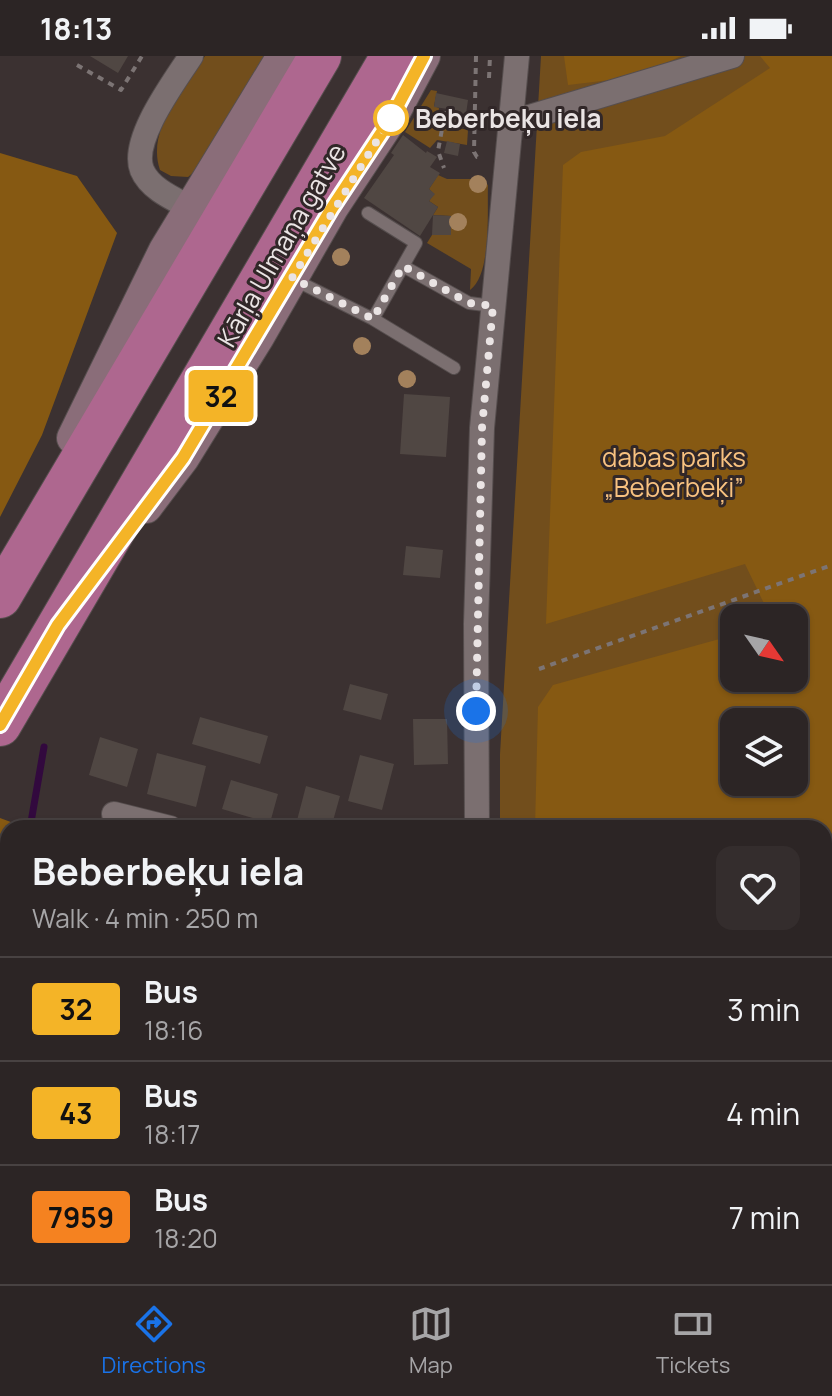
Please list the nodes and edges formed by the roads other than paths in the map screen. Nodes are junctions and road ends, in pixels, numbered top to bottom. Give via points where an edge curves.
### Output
1 (191, 56) edge
2 (283, 56) edge
3 (320, 56) edge
4 (392, 56) edge
5 (424, 56) edge
6 (517, 56) edge
7 (732, 56) edge
8 (513, 122) junction
9 (191, 208) junction
10 (368, 213) dead end
11 (403, 266) junction
12 (292, 278) junction
13 (493, 306) junction
14 (373, 319) junction
15 (454, 368) dead end
16 (0, 589) edge
17 (0, 597) edge
18 (58, 625) junction
19 (0, 725) edge
20 (114, 814) dead end
21 (138, 820) edge
22 (477, 820) edge

1 - 9 street via 140,148 142,170 159,190
2 - 9 street
3 - 17 highway
4 - 18 highway, Kārļa Ulmaņa gatve
5 - 12 street
6 - 8 street
7 - 8 street
8 - 13 street
9 - 16 street via 165,250
10 - 11 lane via 416,243
11 - 13 lane via 469,303
11 - 14 lane
12 - 14 lane
12 - 18 street via 183,458
13 - 22 street via 481,444
14 - 15 lane
18 - 19 highway, Kārļa Ulmaņa gatve
20 - 21 street

